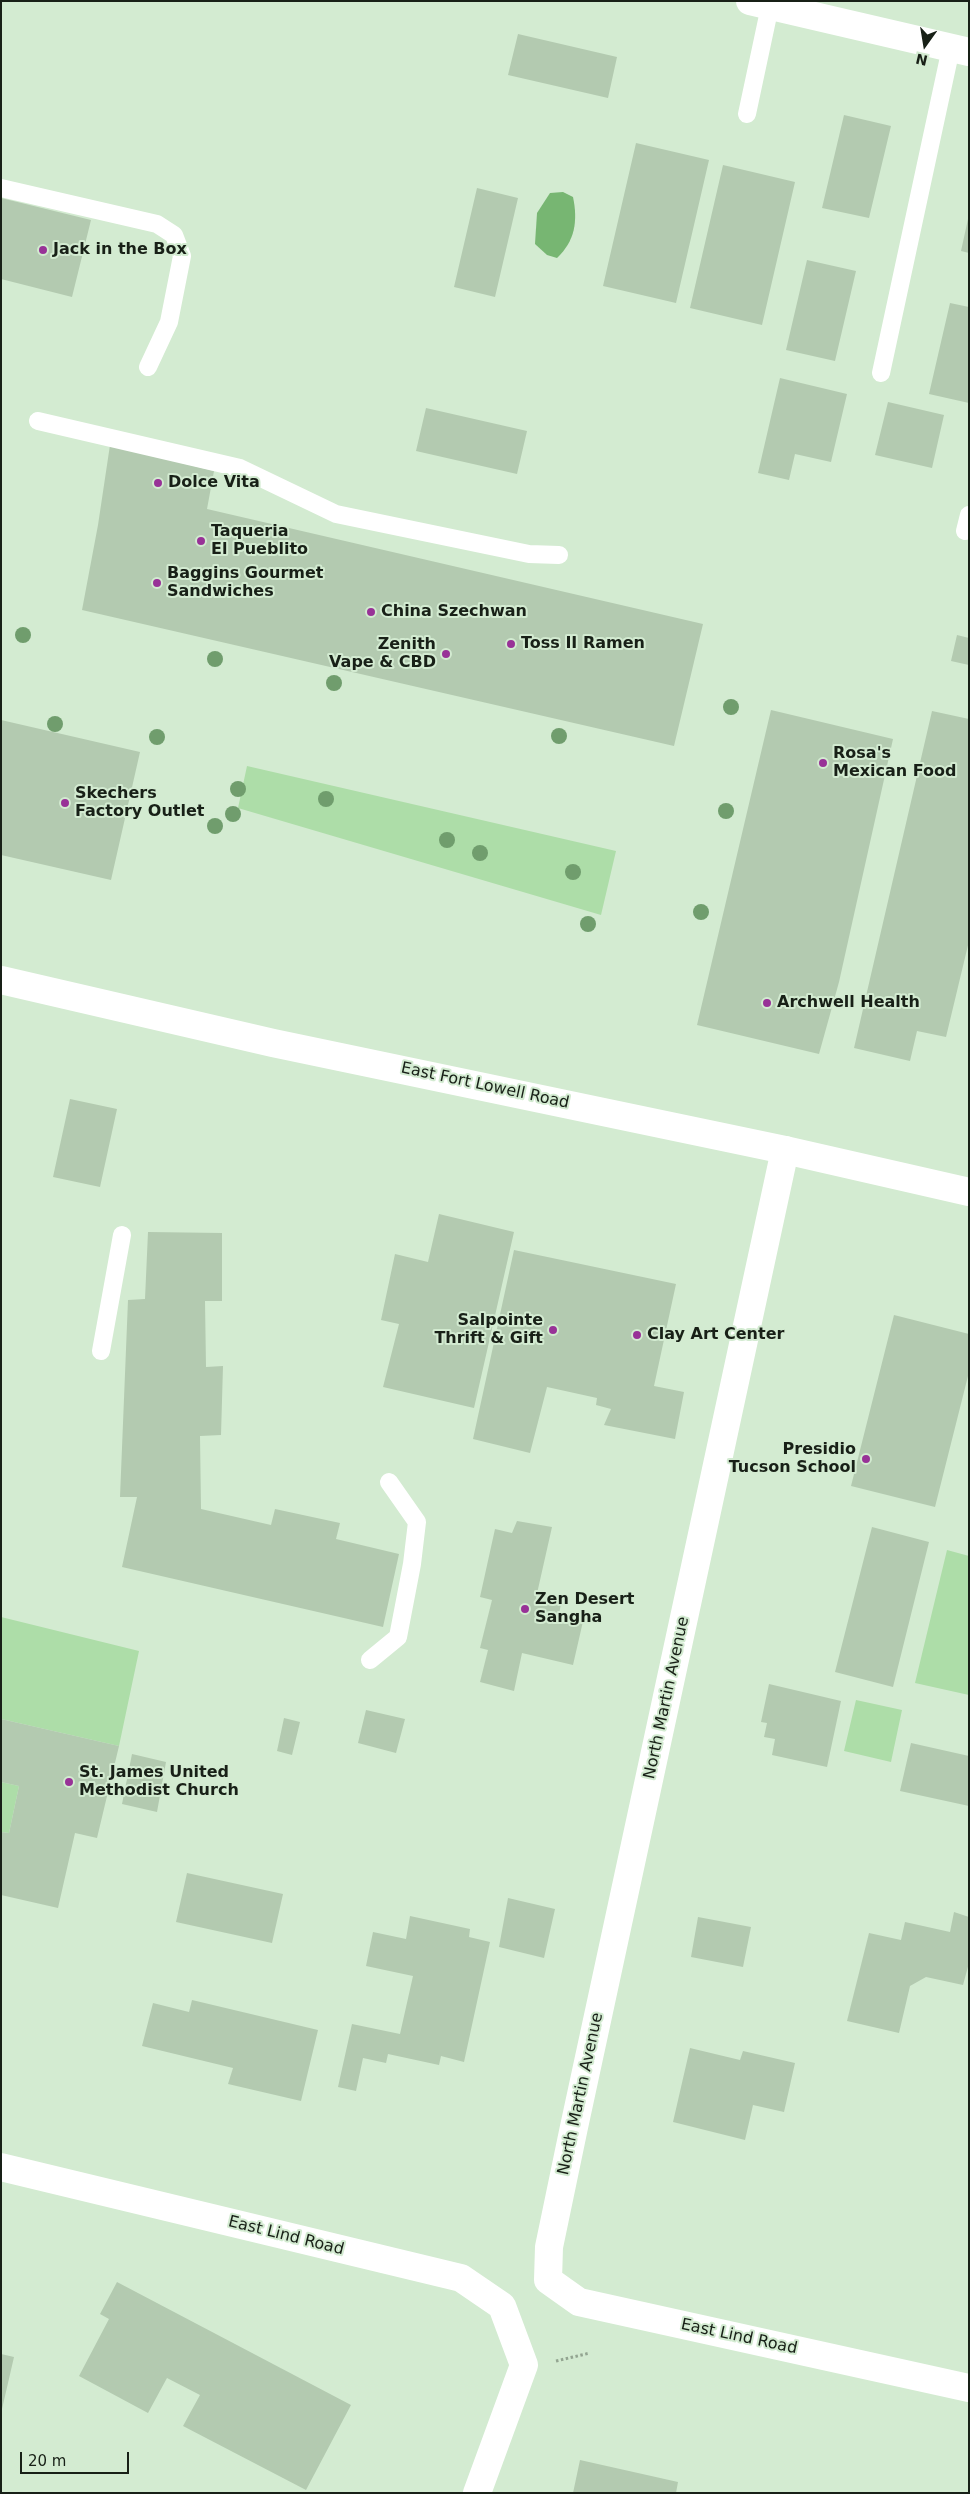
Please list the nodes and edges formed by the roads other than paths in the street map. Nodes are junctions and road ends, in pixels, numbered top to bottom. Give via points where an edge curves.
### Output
1 (777, 5) edge
2 (960, 50) edge
3 (747, 114) dead end
4 (1, 188) edge
5 (148, 367) dead end
6 (881, 373) dead end
7 (38, 421) dead end
8 (559, 555) dead end
9 (1, 980) edge
10 (785, 1150) junction
11 (969, 1192) edge
12 (122, 1236) dead end
13 (101, 1351) dead end
14 (389, 1482) dead end
15 (370, 1660) dead end
16 (1, 2167) edge
17 (550, 2247) joint
18 (969, 2388) edge
19 (477, 2493) edge

1 - 2 street
1 - 3 lane
2 - 6 lane
4 - 5 lane via 157,224 174,235 182,256 169,322
7 - 8 lane via 240,468 336,514 529,554
9 - 10 street, East Fort Lowell Road via 273,1043
10 - 11 street, East Fort Lowell Road
10 - 17 street, North Martin Avenue
12 - 13 lane
14 - 15 lane via 417,1522 398,1637
16 - 19 street, East Lind Road via 461,2278 502,2306 524,2365
17 - 18 street, East Lind Road via 548,2280 580,2302

